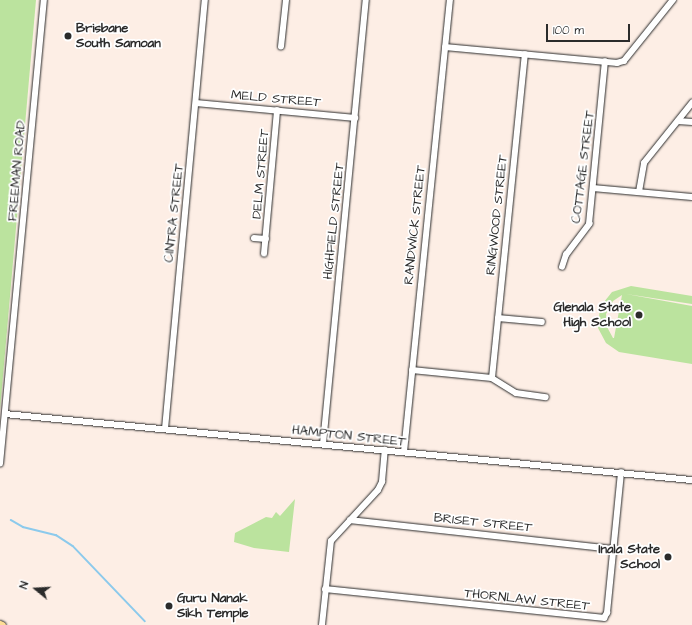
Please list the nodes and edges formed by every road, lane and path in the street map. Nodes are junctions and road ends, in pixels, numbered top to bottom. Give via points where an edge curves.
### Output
1 (44, 0) edge
2 (206, 0) edge
3 (286, 0) edge
4 (366, 0) edge
5 (450, 0) edge
6 (673, 0) edge
7 (281, 47) dead end
8 (445, 47) junction
9 (525, 55) junction
10 (605, 62) junction
11 (196, 103) junction
12 (692, 103) edge
13 (277, 111) junction
14 (355, 118) junction
15 (678, 121) junction
16 (692, 122) edge
17 (593, 188) junction
18 (639, 192) junction
19 (692, 197) edge
20 (254, 238) dead end
21 (266, 239) junction
22 (264, 254) dead end
23 (562, 267) dead end
24 (498, 318) junction
25 (542, 322) dead end
26 (412, 370) junction
27 (492, 378) junction
28 (546, 397) dead end
29 (5, 414) junction
30 (165, 429) junction
31 (323, 444) junction
32 (385, 450) junction
33 (404, 452) junction
34 (0, 464) edge
35 (621, 473) junction
36 (692, 480) edge
37 (350, 520) junction
38 (614, 549) junction
39 (325, 589) junction
40 (322, 625) edge

1 - 29 street, FREEMAN ROAD
2 - 11 street, CINTRA STREET
3 - 7 street
4 - 14 street, HIGHFIELD STREET
5 - 8 street, RANDWICK STREET
6 - 10 street via 624,61
8 - 9 street
8 - 26 street, RANDWICK STREET
9 - 10 street
9 - 24 street, RINGWOOD STREET
10 - 17 street, COTTAGE STREET
11 - 13 street, MELD STREET
11 - 30 street, CINTRA STREET
12 - 15 street
13 - 14 street, MELD STREET
13 - 21 street, DELM STREET
14 - 31 street, HIGHFIELD STREET
15 - 16 street
15 - 18 street via 644,163
17 - 18 street
17 - 23 street, COTTAGE STREET via 589,224 566,255
18 - 19 street
20 - 21 street, DELM STREET
21 - 22 street, DELM STREET
24 - 25 street
24 - 27 street, RINGWOOD STREET
26 - 27 street
26 - 33 street, RANDWICK STREET
27 - 28 street via 516,393
29 - 30 street, HAMPTON STREET
29 - 34 street, FREEMAN ROAD
30 - 31 street, HAMPTON STREET
31 - 32 street, HAMPTON STREET
32 - 33 street, HAMPTON STREET
32 - 37 street via 382,482
33 - 35 street, HAMPTON STREET
35 - 36 street, HAMPTON STREET
35 - 38 street, THORNLAW STREET
37 - 38 street, BRISET STREET
37 - 39 street via 331,541
38 - 39 street, THORNLAW STREET via 607,613 604,618 599,619
39 - 40 street

